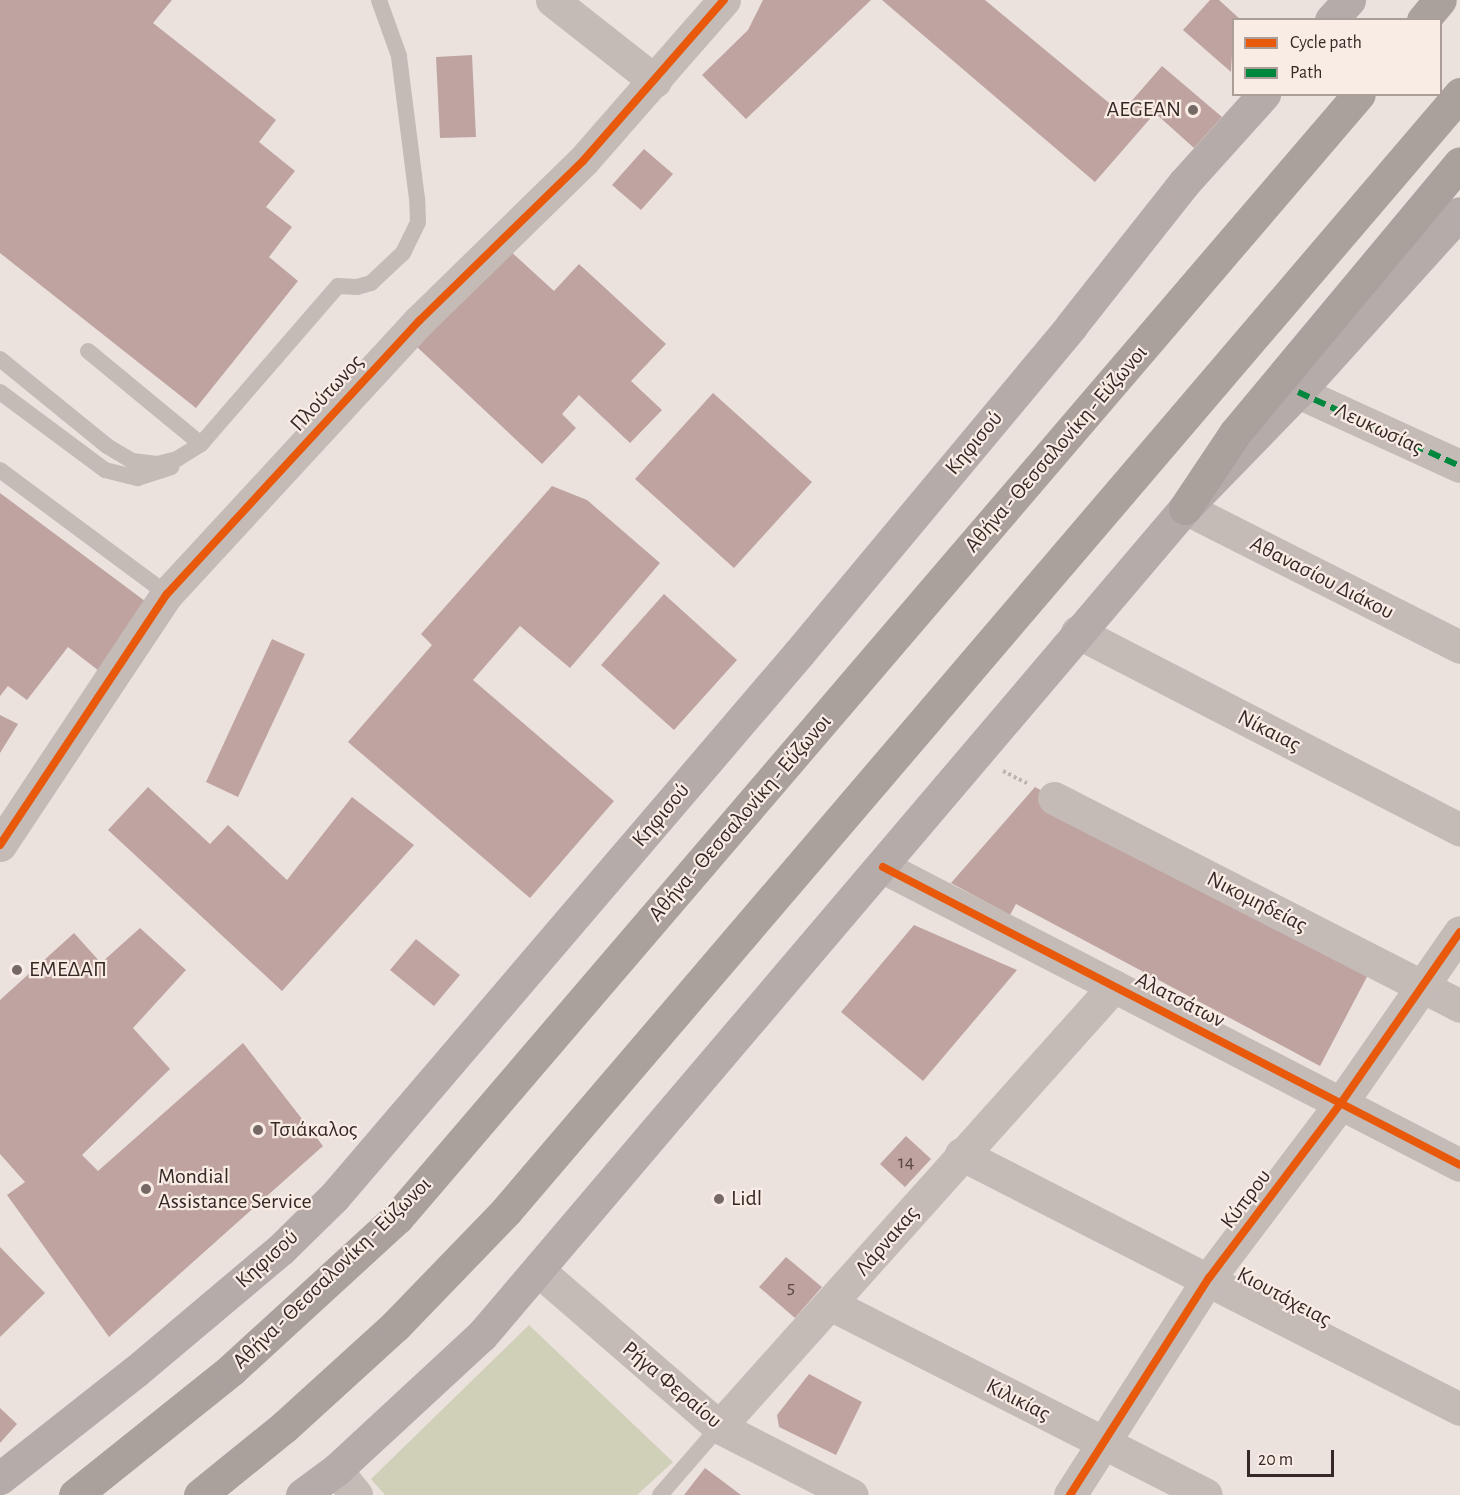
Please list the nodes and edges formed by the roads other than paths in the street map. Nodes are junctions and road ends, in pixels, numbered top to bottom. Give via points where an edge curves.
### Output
1 (379, 0) edge
2 (552, 0) edge
3 (724, 0) edge
4 (1349, 0) edge
5 (1440, 0) edge
6 (1333, 18) edge
7 (1425, 18) edge
8 (655, 81) junction
9 (1460, 94) edge
10 (1262, 96) edge
11 (1357, 96) edge
12 (1460, 163) edge
13 (1460, 213) edge
14 (88, 351) dead end
15 (0, 359) edge
16 (0, 392) edge
17 (1298, 392) junction
18 (201, 444) junction
19 (1460, 466) edge
20 (0, 470) edge
21 (1185, 508) junction
22 (167, 594) junction
23 (1077, 632) junction
24 (1460, 647) edge
25 (1054, 798) road end
26 (1460, 830) edge
27 (0, 845) edge
28 (883, 867) junction
29 (1460, 932) edge
30 (1114, 986) junction
31 (1420, 986) junction
32 (1460, 1006) edge
33 (1341, 1103) junction
34 (961, 1154) junction
35 (1460, 1165) edge
36 (538, 1270) junction
37 (1209, 1278) junction
38 (832, 1305) junction
39 (1460, 1409) edge
40 (719, 1427) junction
41 (1103, 1444) junction
42 (0, 1478) edge
43 (346, 1483) edge
44 (75, 1495) edge
45 (200, 1495) edge
46 (302, 1495) edge
47 (660, 1495) edge
48 (852, 1495) edge
49 (1070, 1495) edge
50 (1206, 1495) edge

1 - 18 lane via 399,56 417,199 418,222 412,239 385,273 371,283 357,288 338,286
2 - 8 street
3 - 8 street, Πλούτωνος
4 - 6 main road
5 - 7 highway
8 - 22 street, Πλούτωνος via 583,161 419,321
9 - 45 highway via 454,1268 284,1427
10 - 42 main road, Κηφισού via 1184,183 1071,326 799,653 334,1197 281,1249 136,1371
11 - 44 highway, Αθήνα - Θεσσαλονίκη - Εύζωνοι via 397,1218 232,1370
12 - 21 highway via 1235,433
13 - 17 main road
14 - 18 lane
15 - 18 lane via 107,446 132,461 157,464 177,459
16 - 18 lane via 105,470 138,478 166,471
17 - 19 street, Λευκωσίας
17 - 21 main road
20 - 22 lane
21 - 23 main road
21 - 24 street, Αθανασίου Διάκου
22 - 27 street, Πλούτωνος
23 - 26 street, Νίκαιας
23 - 28 main road
25 - 31 street, Νικομηδείας
28 - 30 street, Αλατσάτων
28 - 36 main road
29 - 31 street, Κύπρου
30 - 33 street, Αλατσάτων
30 - 34 street, Λάρνακας
31 - 32 street, Νικομηδείας
31 - 33 street, Κύπρου
33 - 35 street, Αλατσάτων
33 - 37 street, Κύπρου
34 - 37 street, Κιουτάχειας
34 - 38 street, Λάρνακας
36 - 40 street, Ρήγα Φεραίου
36 - 43 main road
37 - 39 street, Κιουτάχειας
37 - 41 street, Κύπρου
38 - 40 street, Λάρνακας
38 - 41 street, Κιλικίας
40 - 47 lane, Λάρνακας
40 - 48 street, Ρήγα Φεραίου
41 - 49 street, Κύπρου
41 - 50 street, Κιλικίας
43 - 46 main road

